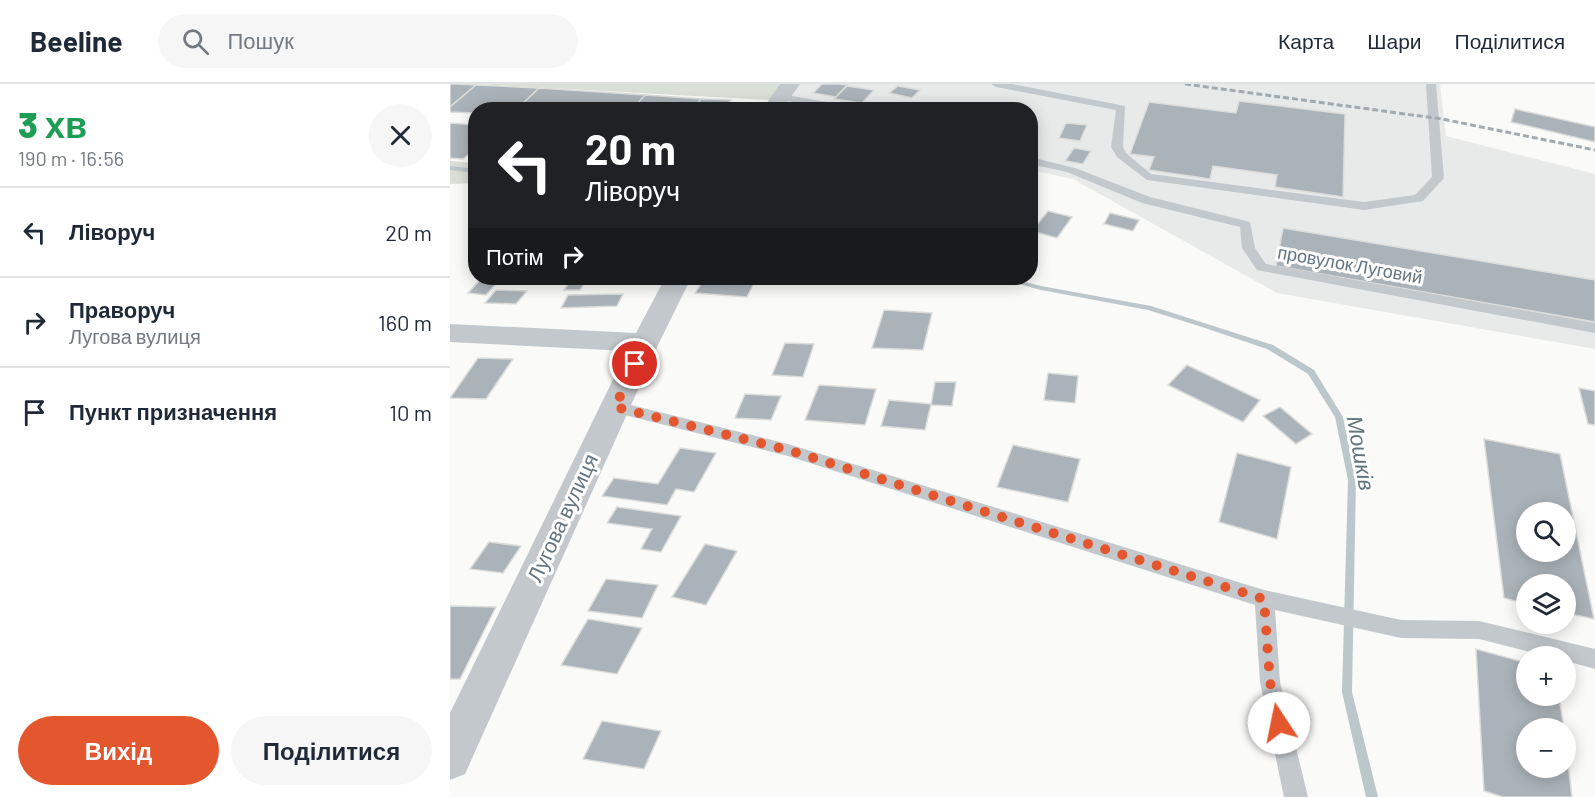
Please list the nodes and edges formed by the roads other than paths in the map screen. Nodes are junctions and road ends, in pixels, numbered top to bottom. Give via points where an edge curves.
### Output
1 (996, 84) edge
2 (1431, 84) edge
3 (781, 97) edge
4 (810, 102) edge
5 (1038, 162) edge
6 (674, 285) edge
7 (1595, 328) edge
8 (450, 333) edge
9 (645, 343) junction
10 (615, 407) junction
11 (1264, 599) junction
12 (1595, 659) edge
13 (450, 759) edge
14 (1296, 797) edge

1 - 2 lane via 1121,108 1117,147 1147,177 1364,206 1419,198 1438,178
3 - 4 lane
5 - 7 lane, провулок Луговий via 1071,170 1146,200 1246,225 1249,254 1262,267
6 - 9 street, Лугова вулиця
8 - 9 street
9 - 10 street, Лугова вулиця
10 - 11 lane via 788,450
10 - 13 street, Лугова вулиця
11 - 12 lane via 1401,629 1479,630
11 - 14 lane via 1270,682

